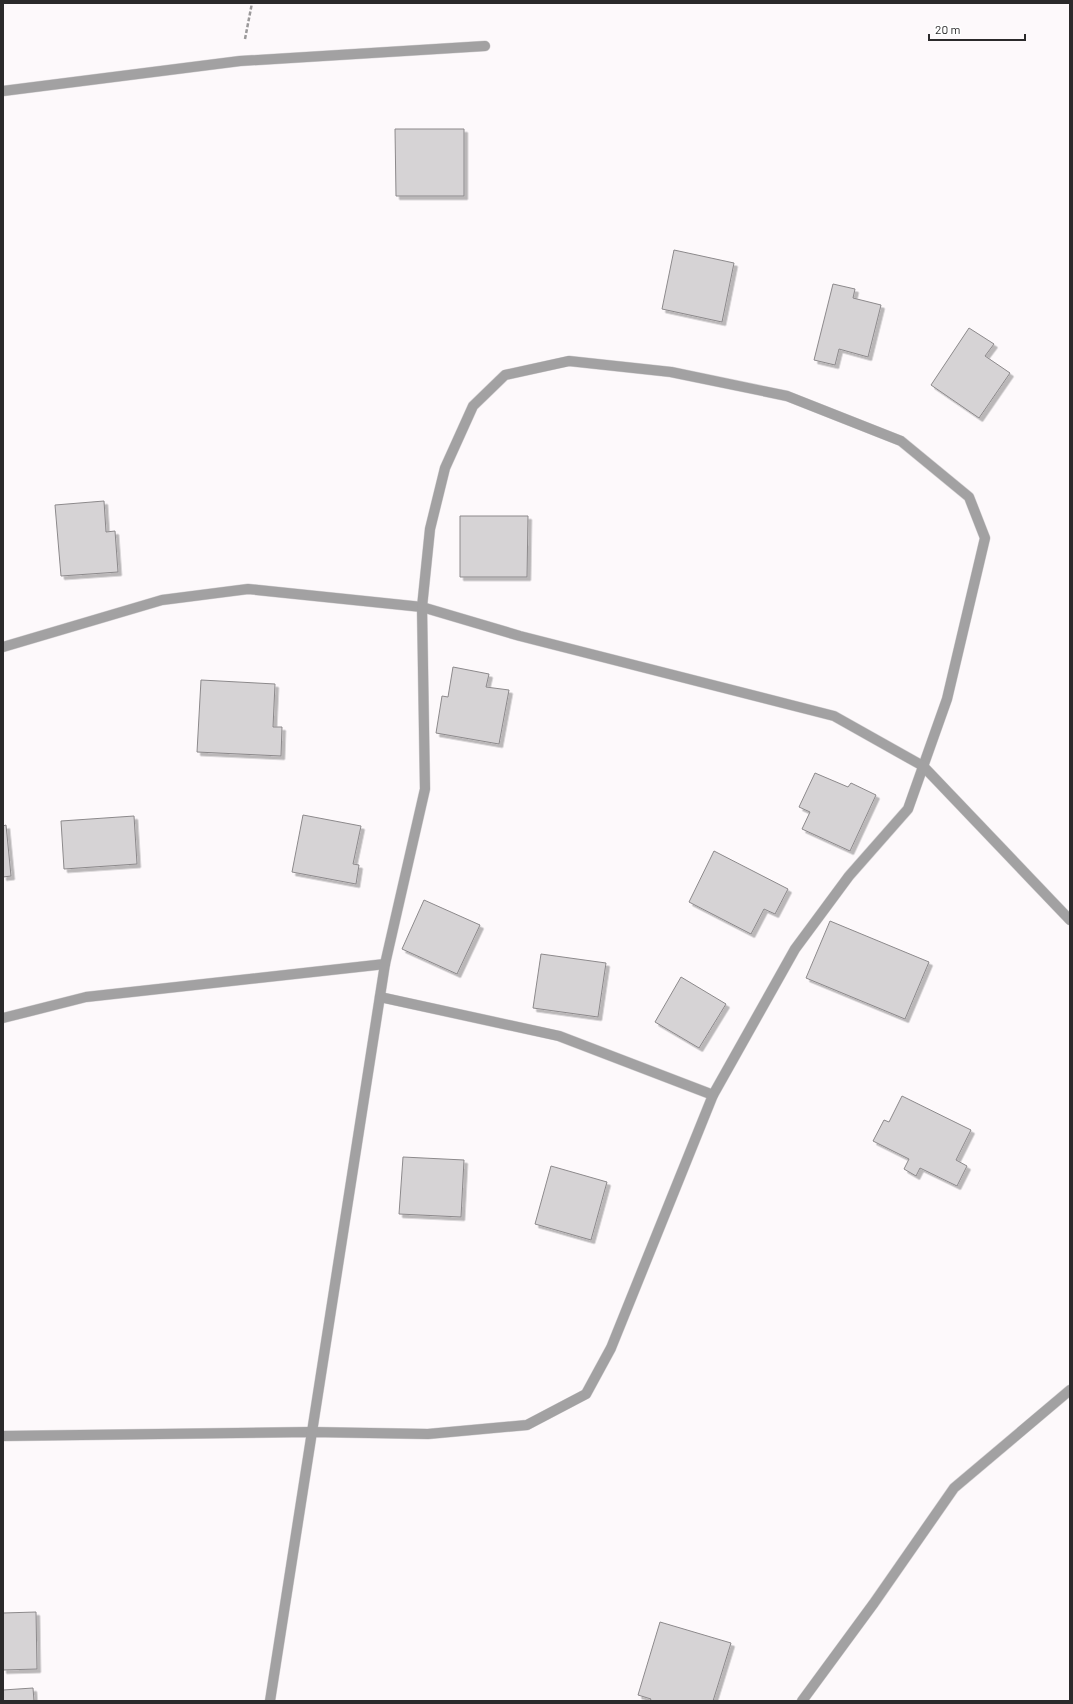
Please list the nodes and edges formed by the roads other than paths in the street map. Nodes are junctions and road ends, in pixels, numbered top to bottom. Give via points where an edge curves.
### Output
1 (485, 46) dead end
2 (3, 91) edge
3 (422, 607) junction
4 (3, 647) edge
5 (923, 766) junction
6 (1070, 920) edge
7 (385, 964) junction
8 (380, 997) junction
9 (3, 1018) edge
10 (713, 1095) junction
11 (1070, 1390) edge
12 (311, 1432) junction
13 (3, 1436) edge
14 (270, 1701) edge
15 (802, 1701) edge

1 - 2 street via 240,61
3 - 4 street via 248,589 162,600
3 - 5 street via 520,636 834,716
3 - 5 street via 430,529 445,468 473,406 505,375 569,361 671,372 786,396 901,441 969,497 985,538 947,699
3 - 7 street via 425,789
5 - 6 street
5 - 10 street via 908,809 849,876 795,949
7 - 8 street
7 - 9 street via 86,997
8 - 10 street via 560,1036
8 - 12 street
10 - 12 street via 611,1348 586,1394 527,1425 428,1434
11 - 15 street via 954,1488
12 - 13 street
12 - 14 street

